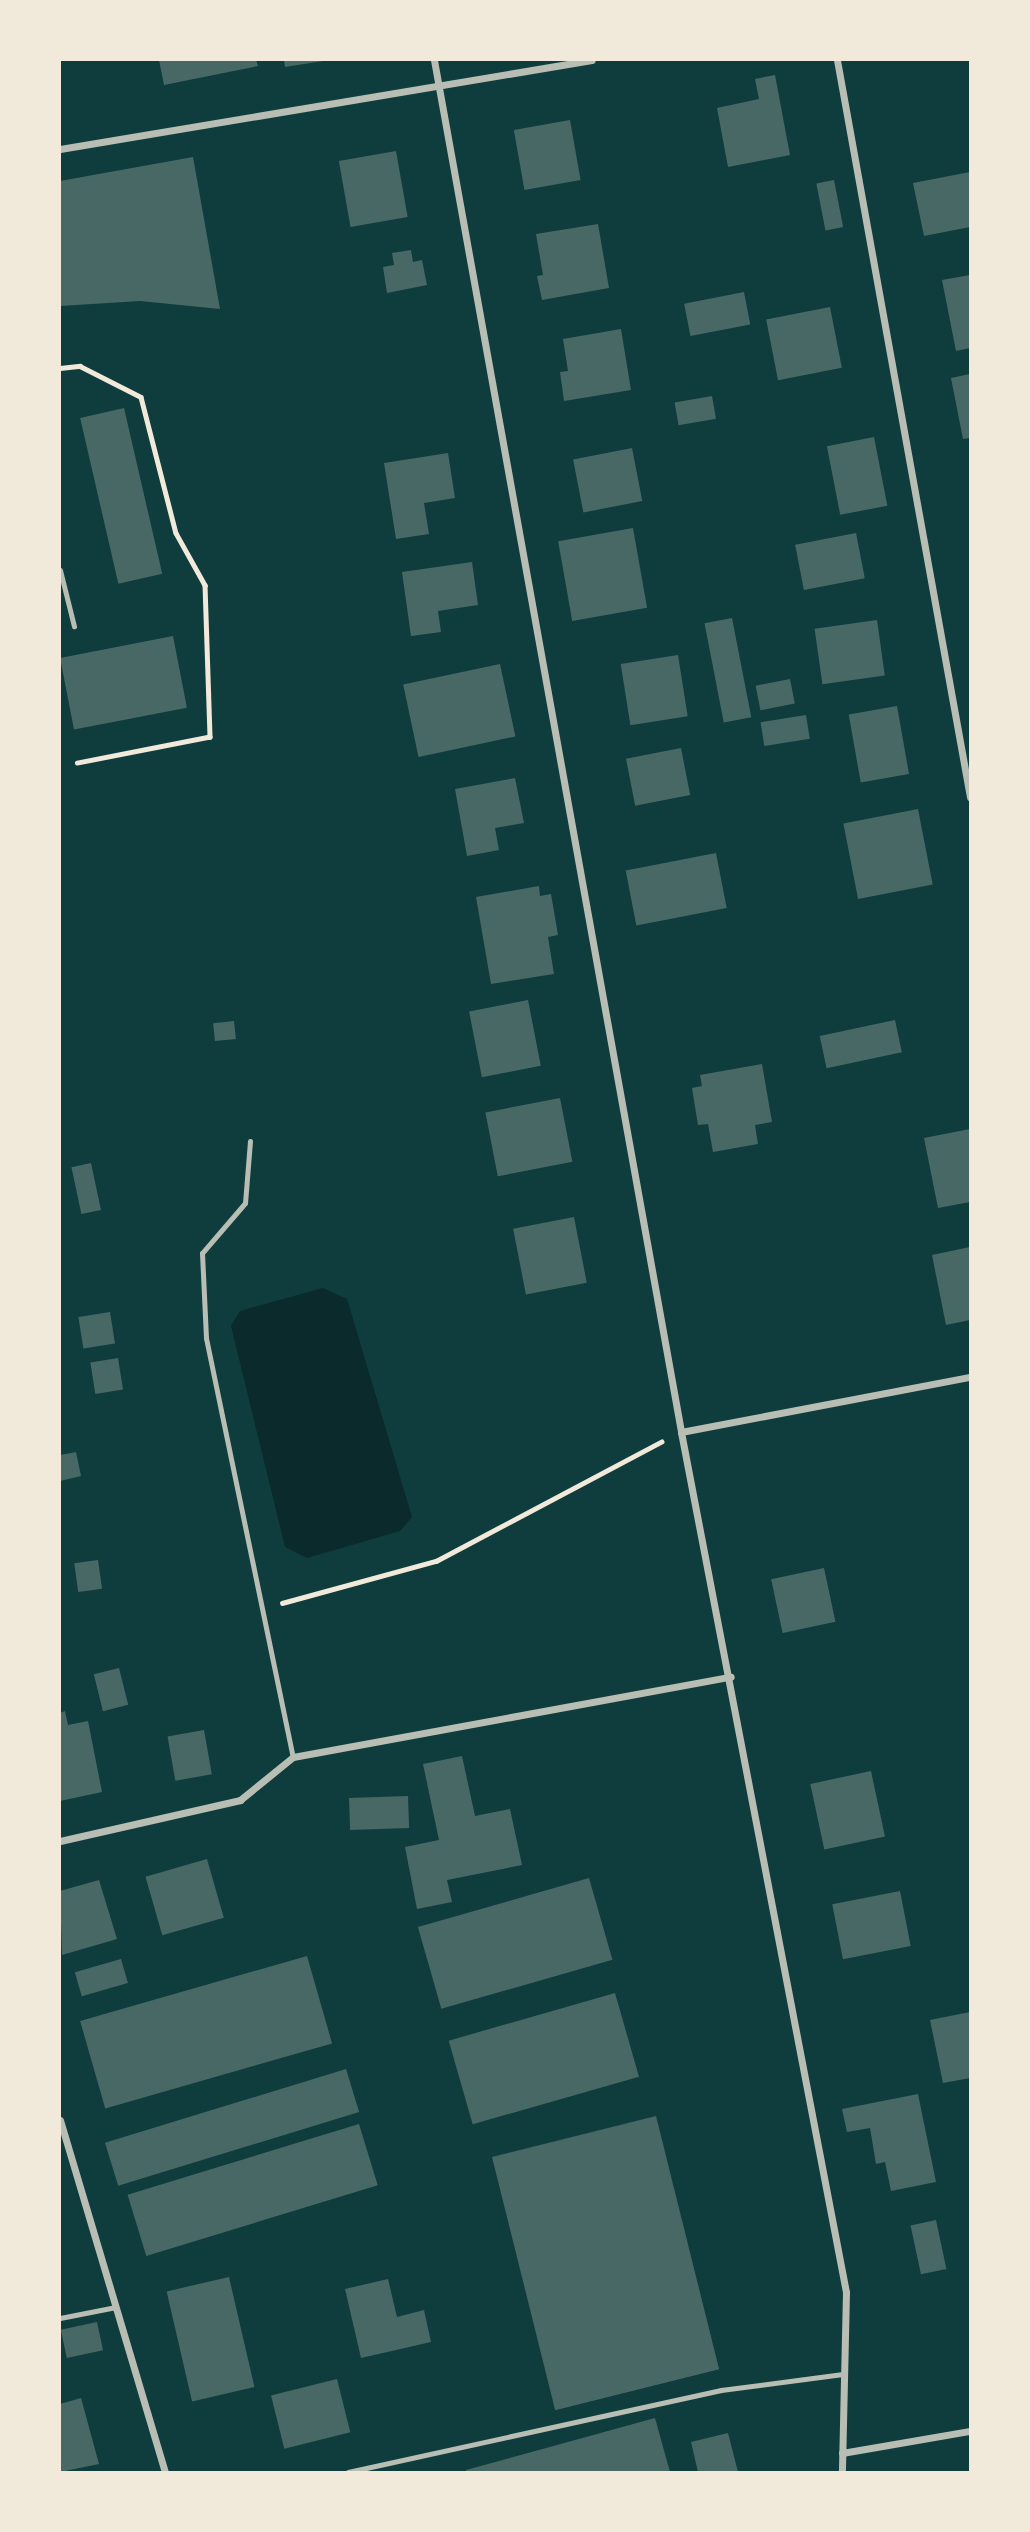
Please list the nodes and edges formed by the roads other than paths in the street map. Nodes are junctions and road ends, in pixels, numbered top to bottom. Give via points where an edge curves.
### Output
1 (434, 60) edge
2 (592, 60) edge
3 (836, 60) edge
4 (439, 88) junction
5 (60, 149) edge
6 (60, 570) edge
7 (74, 626) dead end
8 (971, 797) edge
9 (250, 1141) dead end
10 (971, 1377) edge
11 (681, 1432) junction
12 (732, 1677) junction
13 (293, 1757) junction
14 (60, 1840) edge
15 (60, 2120) edge
16 (116, 2307) junction
17 (60, 2318) edge
18 (843, 2374) junction
19 (971, 2431) edge
20 (842, 2453) junction
21 (165, 2473) edge
22 (348, 2473) edge
23 (842, 2473) edge

1 - 4 street
2 - 4 street
3 - 8 street
4 - 5 street
4 - 11 street
6 - 7 lane
9 - 13 lane via 245,1203 202,1253 206,1338
10 - 11 street
11 - 12 street
12 - 13 street
12 - 18 street via 846,2292
13 - 14 street via 240,1800
15 - 16 street
16 - 17 lane
16 - 21 street
18 - 20 street
18 - 22 lane via 721,2390
19 - 20 street
20 - 23 street

